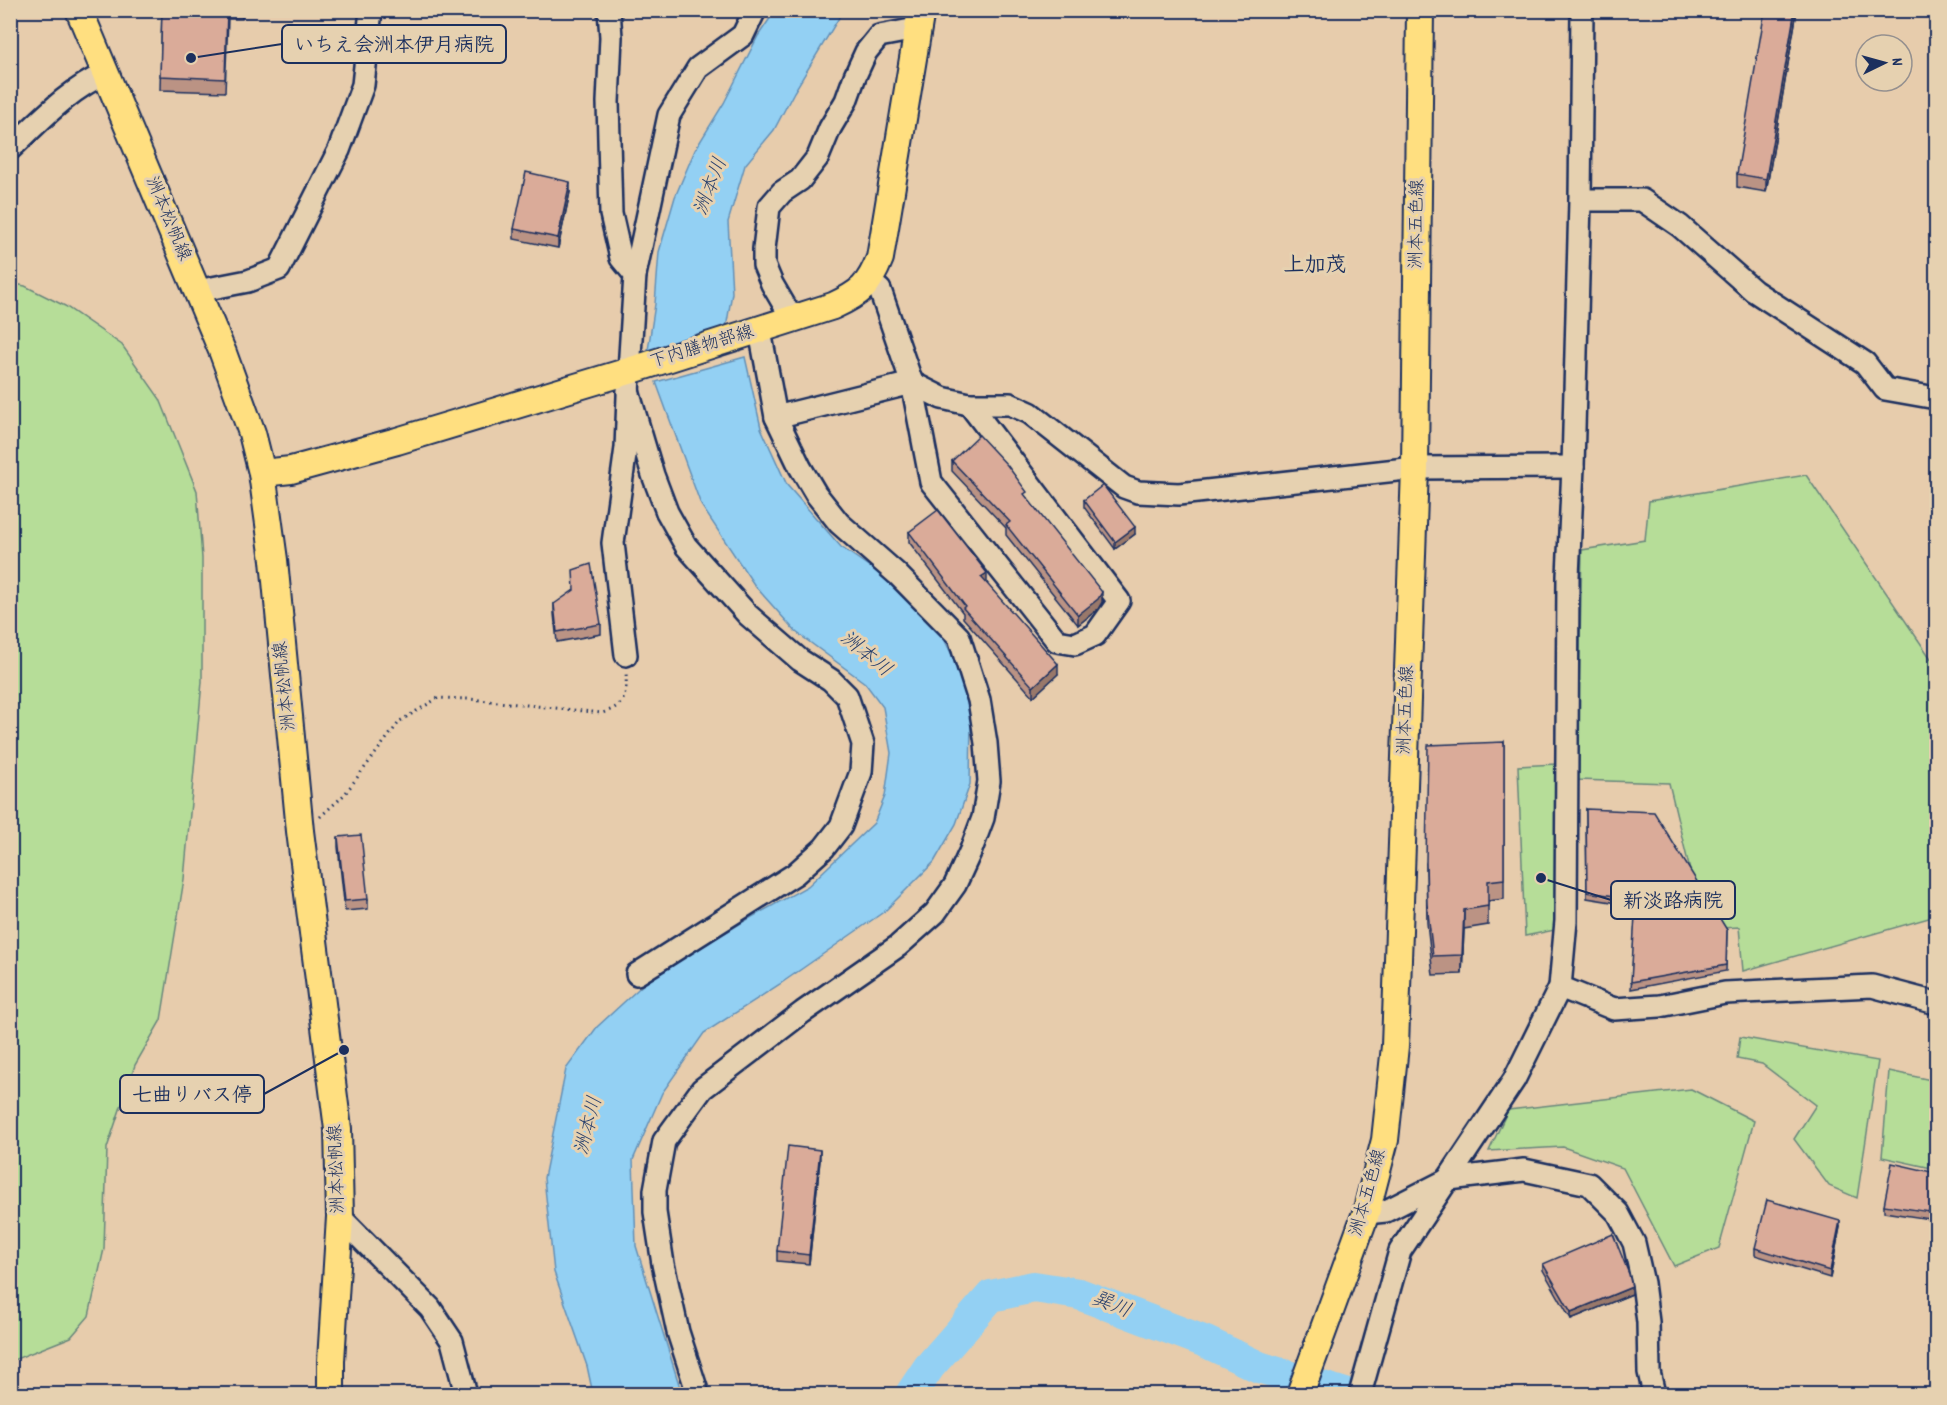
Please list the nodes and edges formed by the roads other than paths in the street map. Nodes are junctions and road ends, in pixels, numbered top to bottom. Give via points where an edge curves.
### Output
1 (79, 10) edge
2 (371, 10) edge
3 (609, 10) edge
4 (755, 10) edge
5 (1420, 10) edge
6 (1582, 10) edge
7 (918, 20) edge
8 (106, 73) junction
9 (10, 149) edge
10 (1580, 200) junction
11 (635, 275) junction
12 (870, 282) junction
13 (197, 291) junction
14 (793, 320) junction
15 (760, 331) junction
16 (635, 376) junction
17 (912, 383) junction
18 (1936, 398) edge
19 (969, 404) junction
20 (777, 417) junction
21 (1574, 467) junction
22 (1415, 468) junction
23 (262, 473) junction
24 (626, 655) road end
25 (636, 974) dead end
26 (1560, 987) junction
27 (1936, 1003) edge
28 (1449, 1179) junction
29 (1366, 1213) junction
30 (340, 1217) junction
31 (1361, 1388) edge
32 (331, 1395) edge
33 (466, 1395) edge
34 (698, 1395) edge
35 (1300, 1395) edge
36 (1654, 1395) edge

1 - 8 main road, 洲本松帆線
2 - 13 street via 363,85 339,150 279,268 248,280
3 - 11 street via 611,214 621,258
4 - 11 street via 742,35 699,68 669,115
5 - 22 main road, 洲本五色線
6 - 10 street
7 - 12 main road via 885,234
7 - 14 street via 879,36 866,52 818,157 800,180 769,207 764,266
8 - 9 street via 89,80 57,104
8 - 13 main road, 洲本松帆線
10 - 18 street via 1642,200 1680,226 1754,291 1864,363 1885,389
10 - 21 street
11 - 16 street
12 - 14 main road, 下内膳物部線 via 852,297
12 - 17 street via 880,290
13 - 23 main road, 洲本松帆線 via 238,391
14 - 15 main road, 下内膳物部線
15 - 16 main road, 下内膳物部線
15 - 20 street
16 - 23 main road, 下内膳物部線 via 291,470
16 - 24 street via 613,543
16 - 25 street via 656,484 686,546 748,615 847,696 863,744 861,772 849,805 841,826 824,848 795,874
17 - 19 street via 942,398
17 - 19 street via 931,482 1057,640 1075,644 1095,635 1119,601
17 - 20 street
19 - 22 street via 1010,404 1030,413 1124,487 1138,492 1179,494
20 - 34 street via 800,467 838,523 897,574 959,637 979,700 989,781 983,818 971,850 955,885 935,913 898,946 702,1089 664,1141 655,1212 678,1332
21 - 22 street
21 - 26 street via 1568,576 1566,921
22 - 29 main road, 洲本五色線 via 1395,1046 1385,1140
23 - 30 main road, 洲本松帆線 via 300,831 339,1129
26 - 27 street via 1614,1008 1660,1006 1725,993 1872,986
26 - 28 street via 1514,1080
28 - 29 street via 1386,1211
28 - 31 street via 1400,1251
28 - 36 street via 1524,1170 1589,1184 1618,1213 1634,1243 1643,1283
29 - 35 main road, 洲本五色線
30 - 32 main road, 洲本松帆線
30 - 33 street via 430,1308 452,1341

